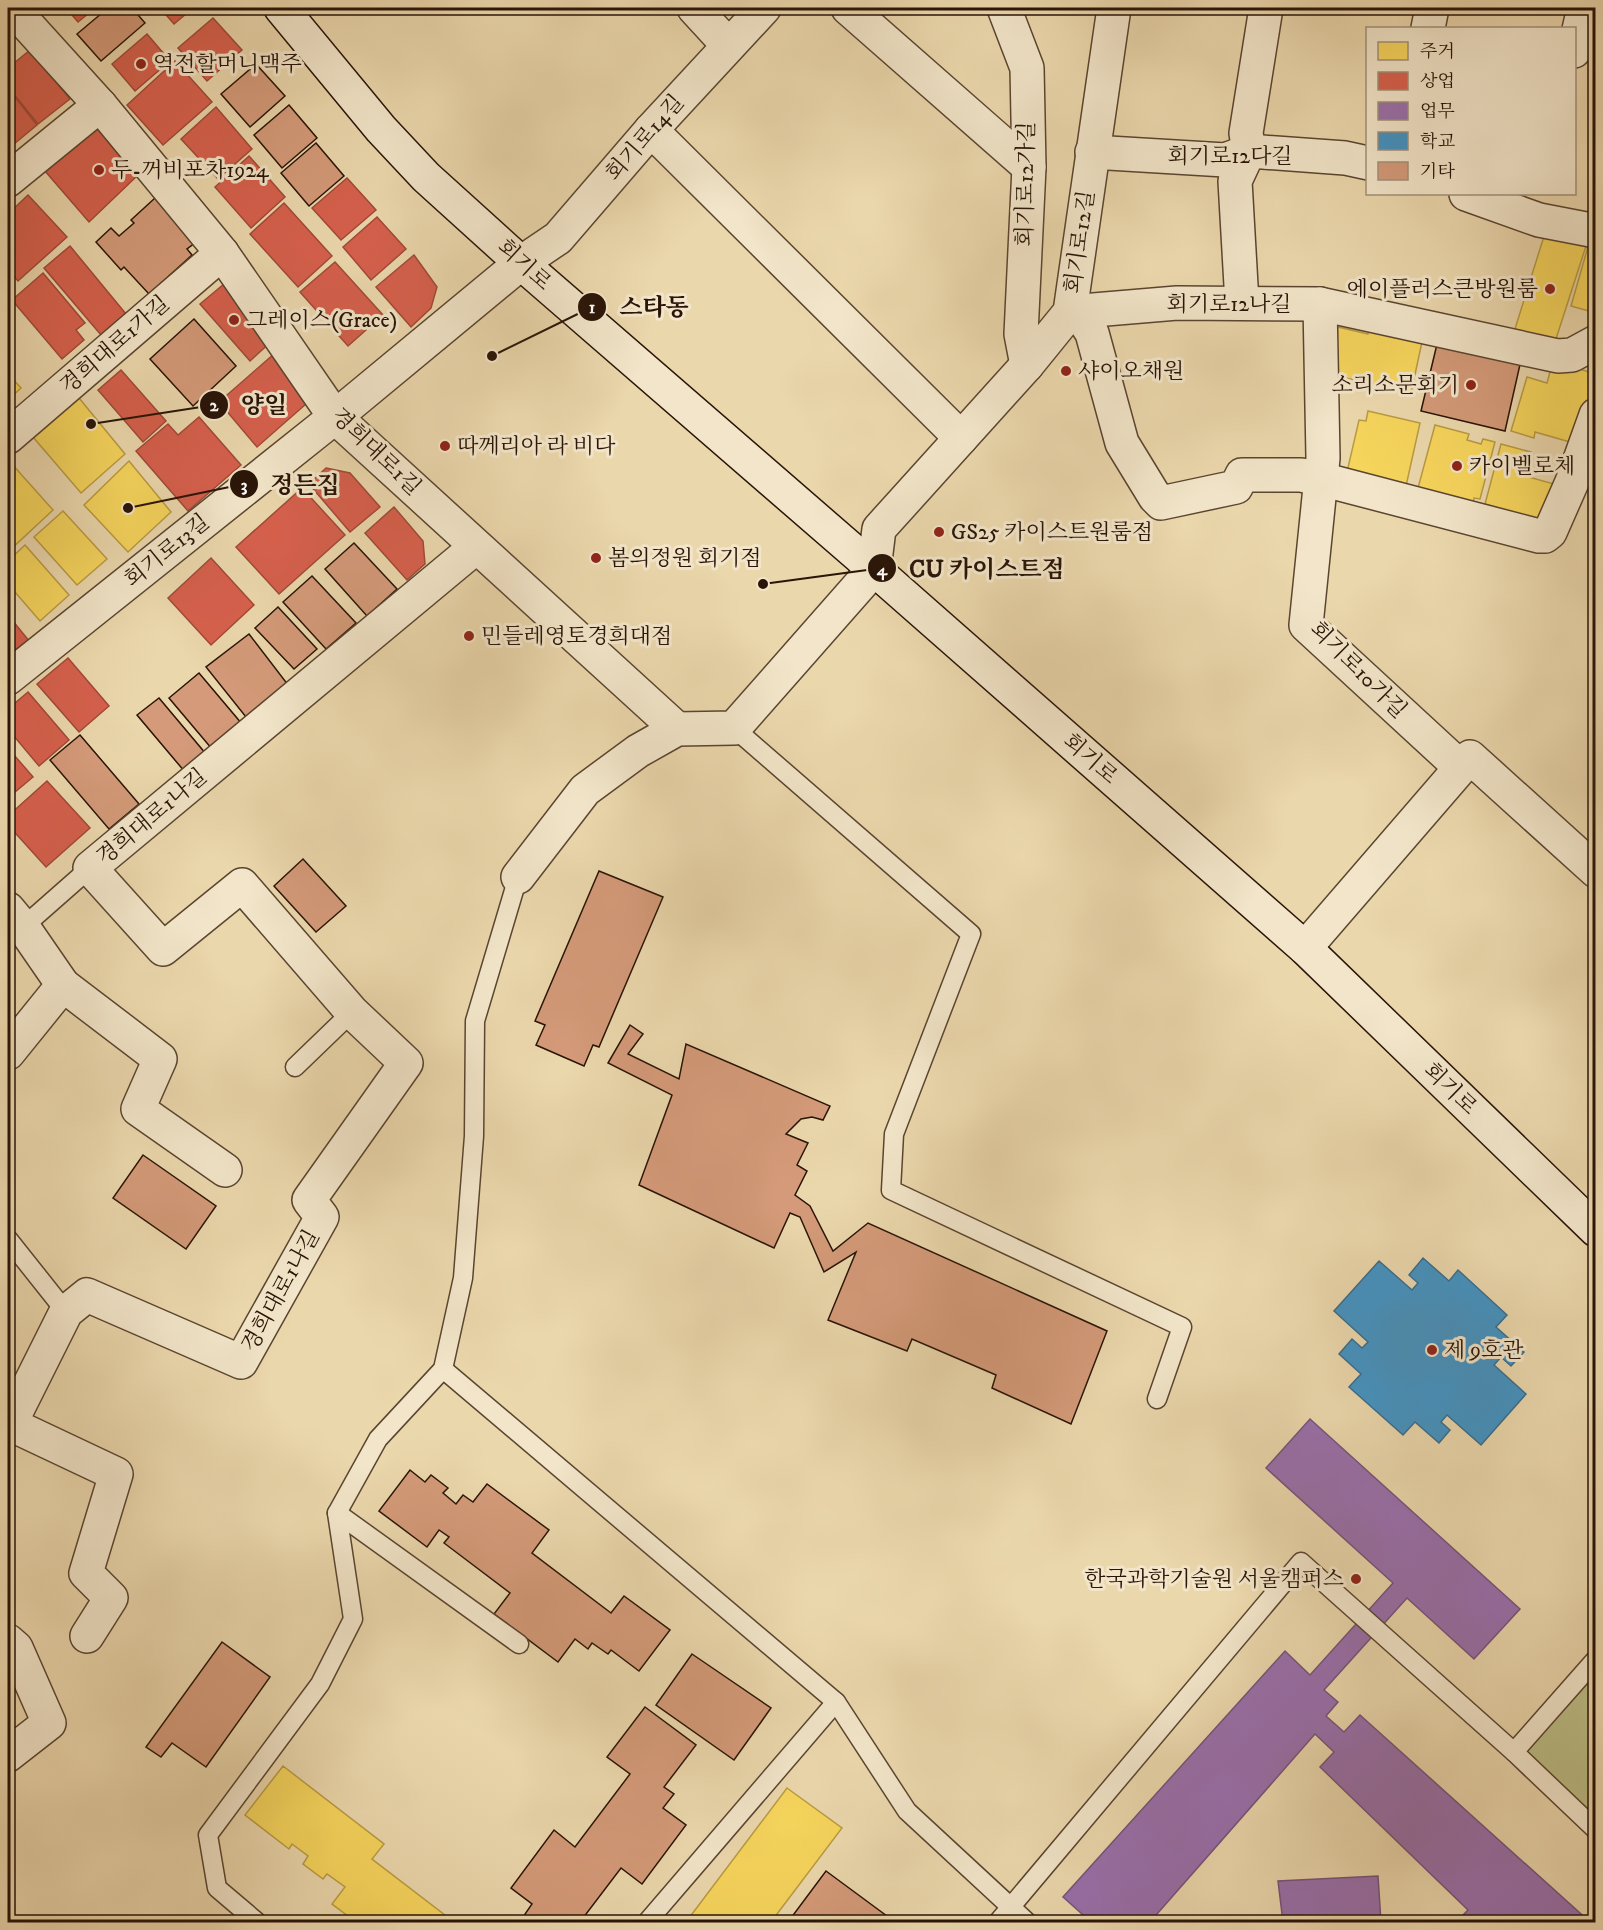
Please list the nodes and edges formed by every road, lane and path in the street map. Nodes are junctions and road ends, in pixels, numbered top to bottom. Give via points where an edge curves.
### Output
1 (12, 8) edge
2 (281, 8) edge
3 (694, 8) edge
4 (764, 8) edge
5 (849, 8) edge
6 (1004, 8) edge
7 (1114, 8) edge
8 (1266, 8) edge
9 (1431, 8) edge
10 (1584, 8) edge
11 (1428, 27) edge
12 (729, 45) junction
13 (1576, 46) edge
14 (100, 105) junction
15 (651, 130) junction
16 (1092, 152) junction
17 (1249, 152) junction
18 (1366, 163) edge
19 (1029, 167) junction
20 (8, 180) edge
21 (1472, 195) edge
22 (1542, 207) edge
23 (1596, 231) edge
24 (222, 253) junction
25 (521, 263) junction
26 (1242, 303) junction
27 (1320, 304) junction
28 (1070, 312) junction
29 (1596, 342) edge
30 (1027, 365) junction
31 (1596, 415) edge
32 (335, 417) junction
33 (8, 437) edge
34 (961, 438) junction
35 (1321, 479) junction
36 (1584, 486) edge
37 (476, 547) junction
38 (874, 569) junction
39 (8, 678) edge
40 (734, 728) junction
41 (677, 729) junction
42 (1460, 767) junction
43 (90, 868) junction
44 (1596, 871) edge
45 (518, 877) joint
46 (15, 918) edge
47 (1305, 948) junction
48 (63, 984) junction
49 (351, 1012) junction
50 (8, 1053) edge
51 (295, 1067) dead end
52 (225, 1170) dead end
53 (1596, 1230) edge
54 (8, 1239) edge
55 (66, 1312) junction
56 (443, 1369) junction
57 (1157, 1399) dead end
58 (337, 1513) junction
59 (87, 1636) dead end
60 (8, 1641) edge
61 (519, 1644) dead end
62 (1596, 1659) edge
63 (836, 1702) junction
64 (1514, 1752) junction
65 (8, 1755) edge
66 (1596, 1830) edge
67 (1011, 1908) junction
68 (257, 1923) edge
69 (647, 1923) edge
70 (998, 1923) edge
71 (1027, 1923) edge

1 - 14 street, 경희대로1길
2 - 25 street, 회기로 via 388,137
3 - 12 street
4 - 12 street, 회기로14길
5 - 19 street
6 - 19 street, 회기로12가길 via 1027,68
7 - 16 street, 회기로12길
8 - 17 street via 1246,134
9 - 11 street
10 - 13 street
12 - 15 street, 회기로14길
14 - 20 street
14 - 24 street, 경희대로1길
15 - 25 street, 회기로14길 via 558,238
15 - 34 street
16 - 17 street, 회기로12다길 via 1225,160
16 - 28 street, 회기로12길
17 - 18 street, 회기로12다길
17 - 26 street via 1235,181
19 - 30 street, 회기로12가길 via 1021,334
21 - 22 street
22 - 23 street
24 - 32 street, 경희대로1길
24 - 33 street, 경희대로1가길
25 - 32 street, 회기로13길
25 - 38 street, 회기로
26 - 27 street, 회기로12나길
26 - 28 street, 회기로12나길 via 1177,303
27 - 29 street, 회기로12나길 via 1558,356 1572,355
27 - 35 street, 회기로10가길
28 - 30 street, 회기로12길
28 - 35 street via 1085,322 1092,333 1122,443 1161,503 1236,487 1244,475
30 - 34 street, 회기로12길
31 - 36 street
32 - 37 street, 경희대로1길
32 - 39 street, 회기로13길
34 - 38 street, 회기로12길 via 879,529
35 - 36 street via 1539,536 1550,532
35 - 42 street, 회기로10가길 via 1306,625
37 - 41 street, 경희대로1길
37 - 43 street, 경희대로1나길
38 - 40 street
38 - 47 street, 회기로
40 - 41 street
40 - 57 lane via 971,934 894,1134 891,1190 1182,1327
41 - 45 street via 638,751 585,790
42 - 44 street via 1470,757
42 - 47 street
43 - 46 lane
43 - 49 street, 경희대로1나길 via 163,949 242,885
45 - 56 lane via 475,1021 474,1136 463,1278
46 - 48 street
47 - 53 street, 회기로
48 - 50 street
48 - 52 street via 160,1059 138,1109
49 - 51 lane
49 - 55 street, 경희대로1나길 via 406,1063 309,1200 322,1218 241,1362 87,1295
54 - 55 lane
55 - 59 street, 경희대로1나길 via 10,1424 116,1474 86,1573 111,1598
56 - 58 lane via 378,1439
56 - 63 lane
58 - 61 lane
58 - 68 lane via 353,1619 320,1684 208,1834 217,1888
60 - 65 street via 16,1648 49,1723
62 - 64 lane
63 - 67 lane via 907,1811
63 - 69 lane
64 - 66 lane
64 - 67 lane via 1301,1562
67 - 70 lane
67 - 71 lane

